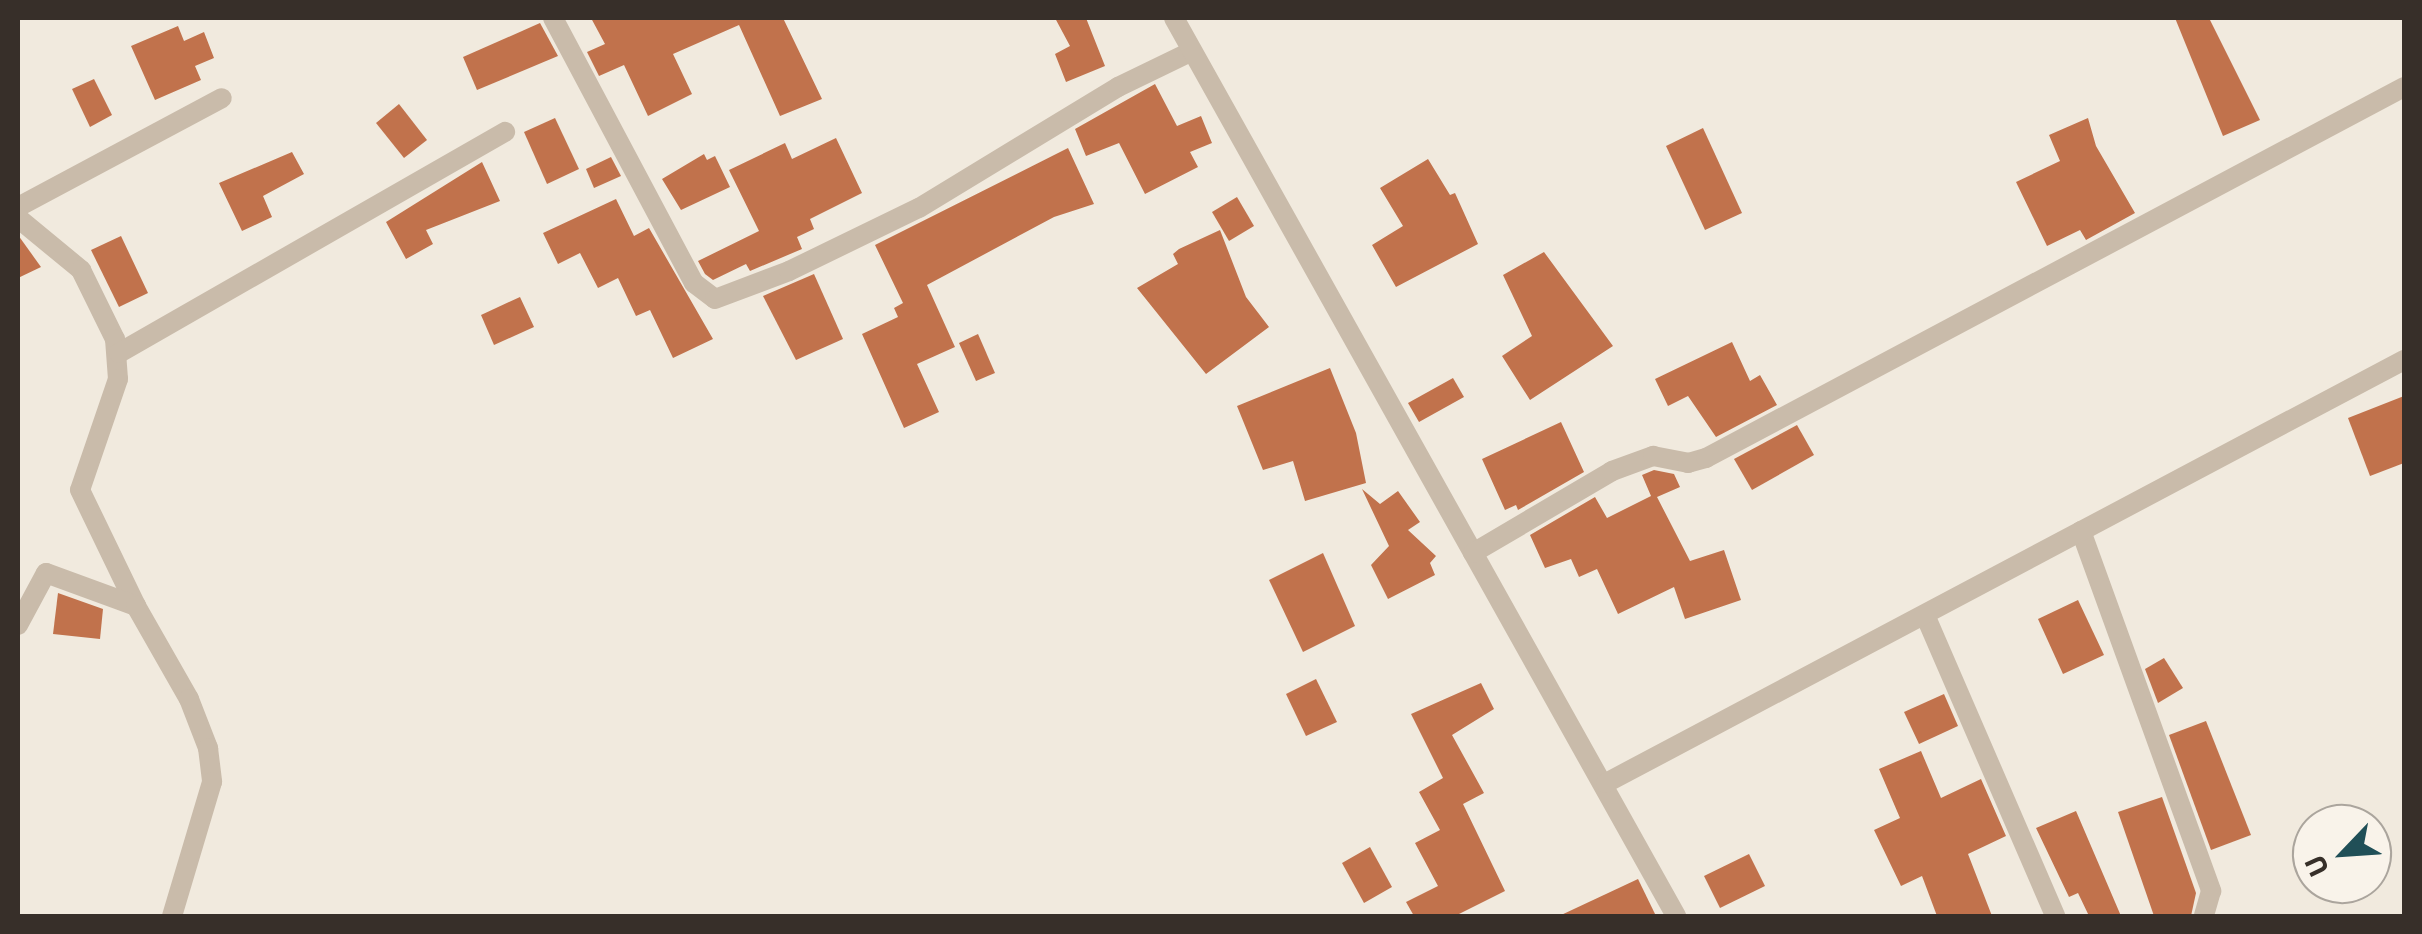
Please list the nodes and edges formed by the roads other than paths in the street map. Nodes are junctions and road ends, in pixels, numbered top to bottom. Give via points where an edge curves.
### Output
1 (553, 18) edge
2 (1174, 18) edge
3 (1192, 50) junction
4 (2404, 87) edge
5 (222, 98) dead end
6 (505, 132) dead end
7 (18, 207) edge
8 (18, 218) edge
9 (119, 352) junction
10 (2404, 360) edge
11 (2082, 530) junction
12 (1473, 554) junction
13 (136, 606) junction
14 (1925, 615) junction
15 (18, 625) edge
16 (1606, 783) junction
17 (172, 916) edge
18 (1676, 916) edge
19 (2055, 916) edge
20 (2204, 916) edge

1 - 3 street via 694,283 714,299 919,208 1118,87
2 - 3 street
3 - 12 street
4 - 12 street via 1706,458 1688,463 1653,456 1612,472
5 - 7 street
6 - 9 street
8 - 9 street via 81,270
9 - 13 street via 118,380 80,490
10 - 11 street
11 - 14 street
11 - 20 street via 2211,891
12 - 16 street via 1581,752
13 - 15 street via 46,573
13 - 17 street via 199,721 210,762 209,808
14 - 16 street
14 - 19 street
16 - 18 street

